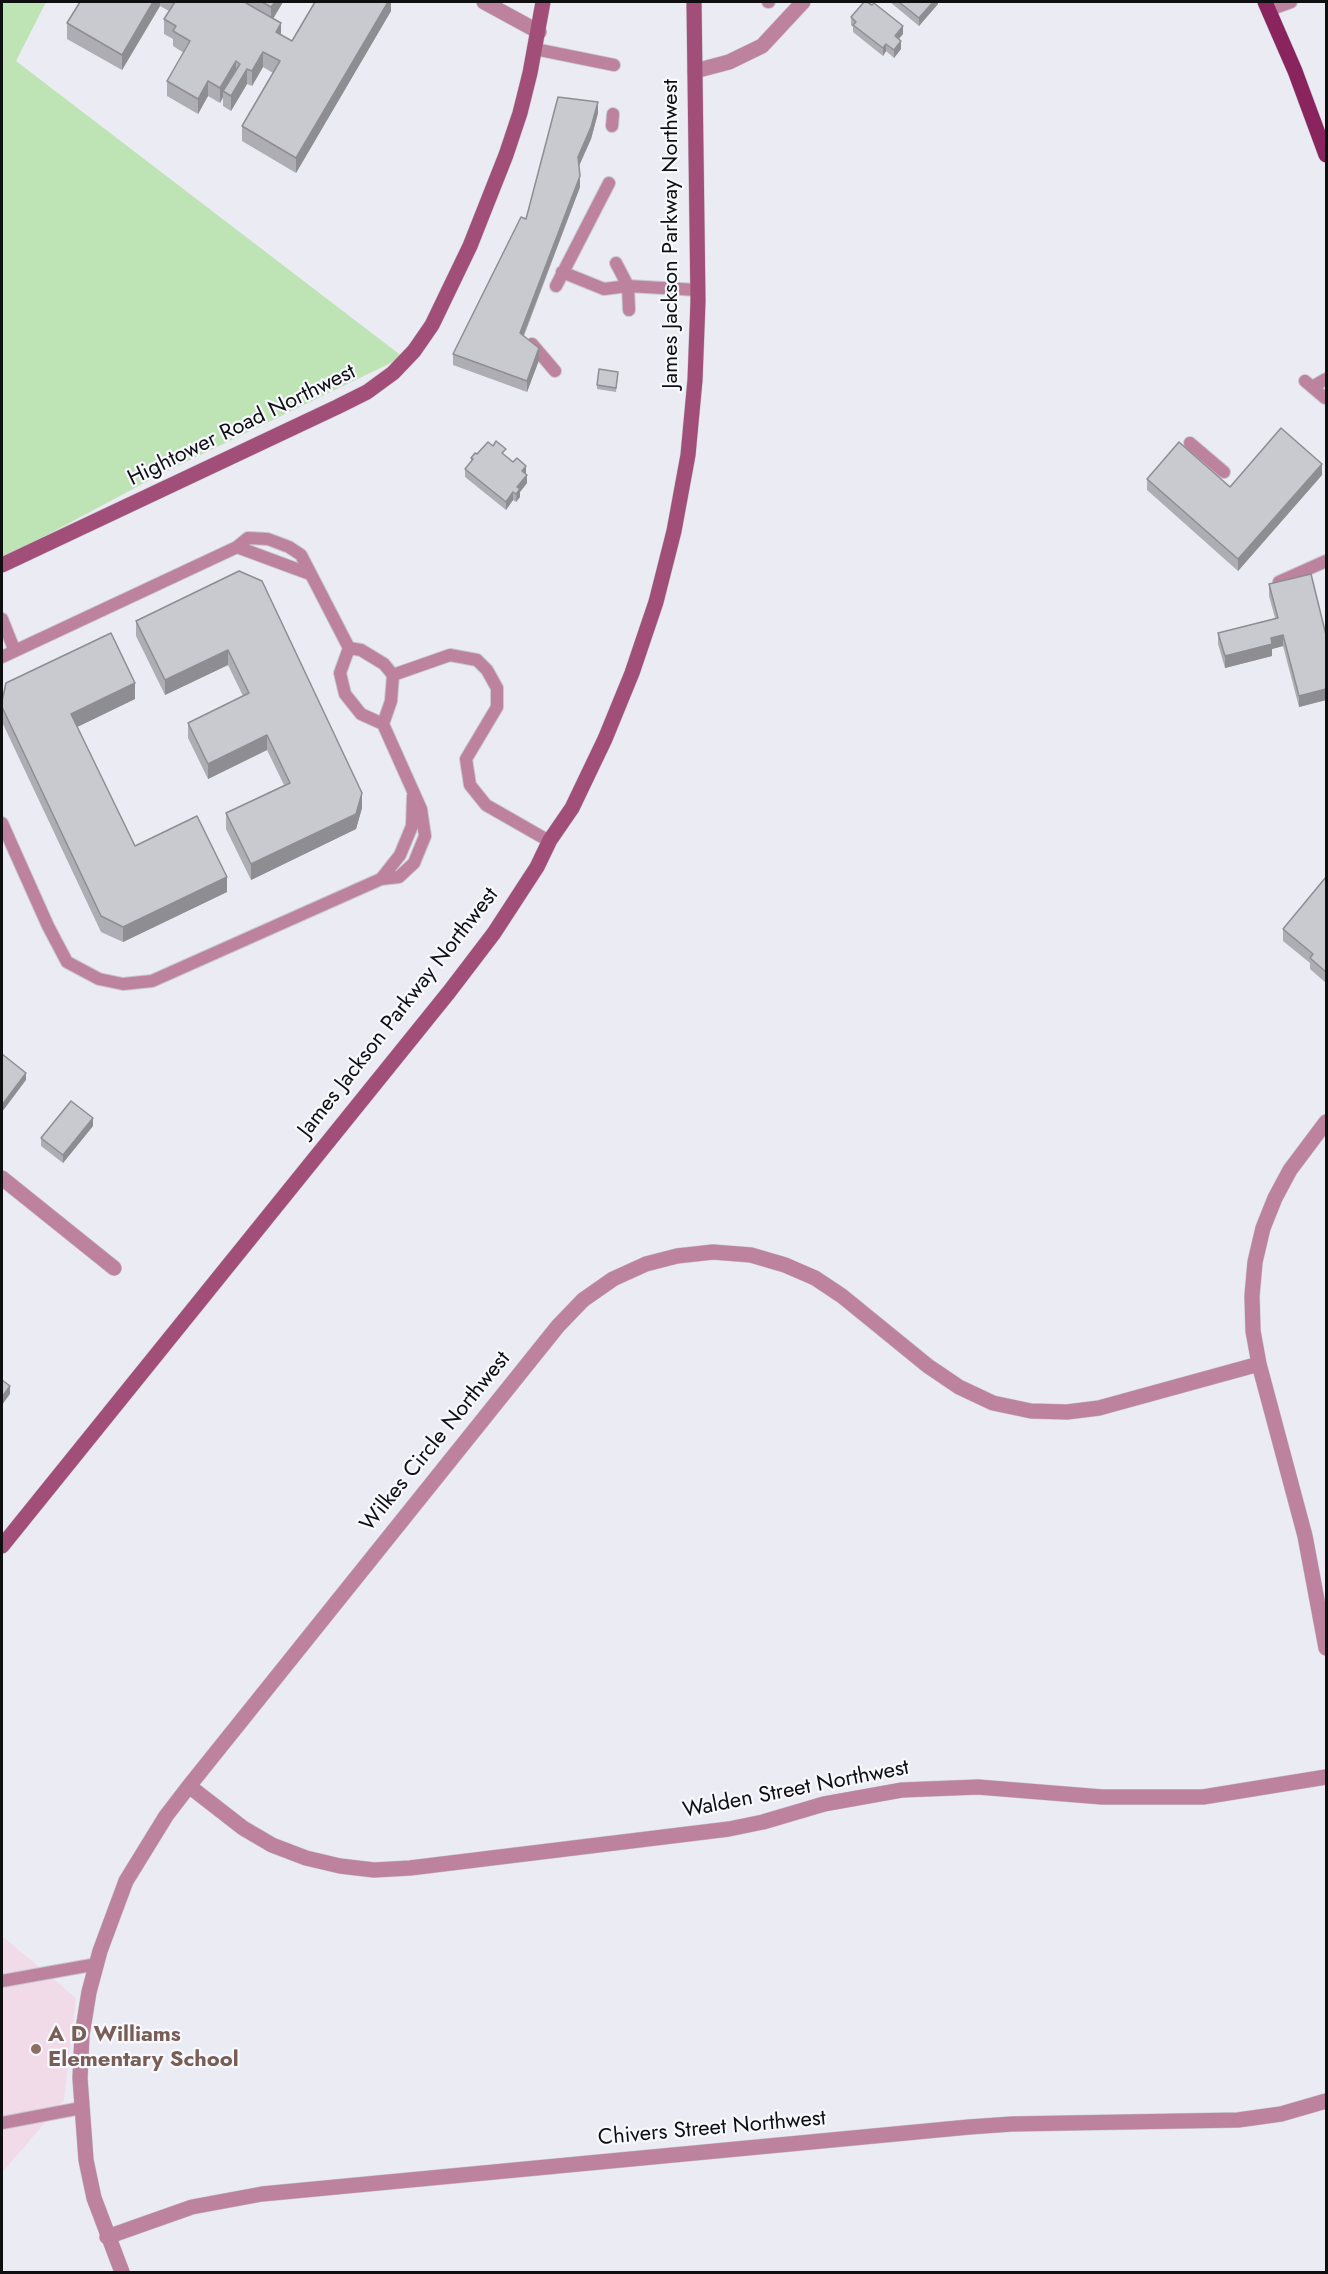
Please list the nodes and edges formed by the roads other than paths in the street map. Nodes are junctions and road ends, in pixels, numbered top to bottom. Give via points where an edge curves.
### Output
1 (484, 2) edge
2 (543, 2) edge
3 (694, 2) edge
4 (803, 2) edge
5 (1291, 2) edge
6 (1267, 6) edge
7 (538, 32) junction
8 (535, 49) junction
9 (614, 65) dead end
10 (695, 70) junction
11 (1326, 155) edge
12 (609, 183) dead end
13 (616, 263) dead end
14 (562, 272) junction
15 (556, 286) dead end
16 (628, 286) junction
17 (698, 290) junction
18 (628, 310) dead end
19 (532, 344) edge
20 (555, 371) dead end
21 (1326, 379) edge
22 (1324, 399) dead end
23 (1190, 442) dead end
24 (1224, 472) dead end
25 (237, 547) junction
26 (1326, 561) edge
27 (2, 565) edge
28 (310, 574) junction
29 (1279, 582) edge
30 (2, 619) edge
31 (349, 648) junction
32 (14, 649) junction
33 (2, 657) edge
34 (393, 675) junction
35 (383, 724) junction
36 (2, 823) edge
37 (549, 841) junction
38 (1326, 1122) edge
39 (2, 1178) edge
40 (114, 1268) dead end
41 (1259, 1364) junction
42 (2, 1546) edge
43 (1326, 1648) edge
44 (1326, 1777) edge
45 (189, 1786) junction
46 (97, 1964) junction
47 (2, 1981) edge
48 (1326, 2101) edge
49 (81, 2108) junction
50 (2, 2123) edge
51 (107, 2237) junction
52 (122, 2272) edge

1 - 7 street
2 - 7 main road, Hightower Road Northwest
3 - 10 main road, James Jackson Parkway Northwest
4 - 10 street via 762,46 729,62
5 - 6 lane
6 - 11 main road
7 - 8 main road, Hightower Road Northwest
8 - 9 lane
8 - 27 main road, Hightower Road Northwest via 517,124 471,246 432,325 393,373 337,407
10 - 17 main road, James Jackson Parkway Northwest
12 - 14 lane
13 - 16 lane
14 - 15 lane
14 - 16 lane via 604,289
16 - 17 lane
16 - 18 lane
17 - 37 main road, James Jackson Parkway Northwest via 687,455 656,602 605,740 572,808
19 - 20 lane
21 - 22 lane via 1309,384
23 - 24 lane
25 - 28 lane
25 - 28 lane via 248,538 268,539 301,555
25 - 32 lane
26 - 29 lane
28 - 31 lane
30 - 32 lane
31 - 34 lane via 361,650 384,664
31 - 35 lane via 340,673 345,694 361,714
32 - 33 lane
34 - 35 lane via 391,701
34 - 37 lane via 450,655 477,660 487,670 497,688 497,706 466,759 470,785 486,805
35 - 36 lane via 421,809 425,836 414,863 399,877 381,879 152,981 123,984 99,979 67,962
37 - 42 main road, James Jackson Parkway Northwest via 537,867 494,933 448,993
38 - 41 street via 1290,1170 1263,1228 1252,1296
39 - 40 street
41 - 43 street via 1305,1536
41 - 45 street, Wilkes Circle Northwest via 1099,1408 1067,1413 1031,1411 993,1403 959,1387 842,1296 785,1265 751,1255 713,1252 646,1264 613,1279 583,1300 558,1326
44 - 45 street, Walden Street Northwest via 1237,1792 1173,1797 1102,1797 978,1787 902,1790 824,1804 729,1829 374,1870 306,1858 272,1845
45 - 46 street, Wilkes Circle Northwest via 126,1881
46 - 47 lane
46 - 49 street, Wilkes Circle Northwest via 82,2035
48 - 51 street, Chivers Street Northwest via 1281,2114 1238,2120 969,2127 262,2194 192,2207
49 - 50 lane
49 - 51 street, Wilkes Circle Northwest via 86,2160
51 - 52 street, Wilkes Circle Northwest

